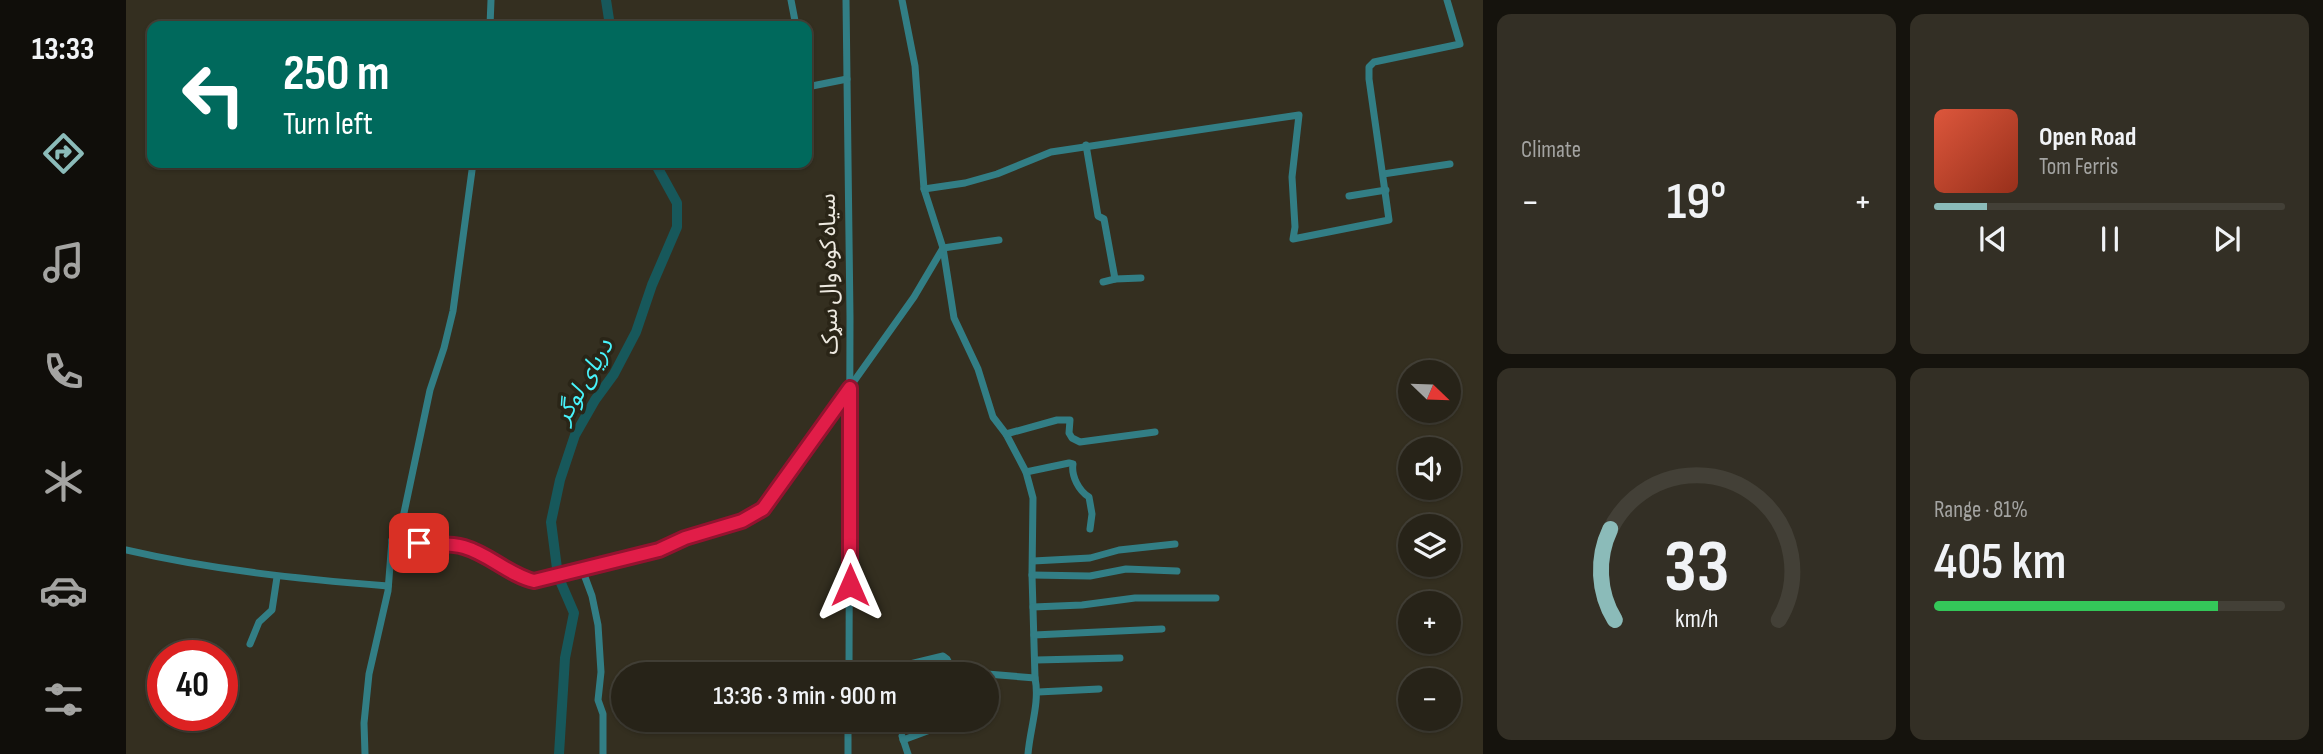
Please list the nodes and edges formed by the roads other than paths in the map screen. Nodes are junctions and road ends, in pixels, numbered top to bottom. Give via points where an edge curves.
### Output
1 (491, 0) edge
2 (792, 0) edge
3 (846, 0) edge
4 (902, 0) edge
5 (1447, 0) edge
6 (490, 21) edge
7 (795, 21) edge
8 (846, 79) junction
9 (812, 86) edge
10 (1086, 145) junction
11 (1450, 164) dead end
12 (472, 168) edge
13 (1383, 174) junction
14 (924, 189) junction
15 (1386, 190) junction
16 (1349, 195) dead end
17 (999, 240) dead end
18 (943, 248) junction
19 (1141, 278) dead end
20 (1115, 279) junction
21 (1104, 282) dead end
22 (850, 388) junction
23 (1155, 432) dead end
24 (1006, 434) junction
25 (1026, 472) junction
26 (1090, 529) dead end
27 (392, 540) junction
28 (1175, 544) dead end
29 (126, 550) edge
30 (1032, 561) junction
31 (582, 569) junction
32 (1177, 571) dead end
33 (1032, 575) junction
34 (277, 577) junction
35 (388, 586) junction
36 (1216, 598) dead end
37 (1033, 607) junction
38 (1162, 629) dead end
39 (1034, 635) junction
40 (250, 644) dead end
41 (1120, 658) dead end
42 (1036, 660) junction
43 (849, 662) edge
44 (918, 662) edge
45 (948, 662) edge
46 (999, 675) edge
47 (1035, 678) junction
48 (1099, 689) dead end
49 (1038, 692) junction
50 (848, 732) edge
51 (923, 732) edge
52 (365, 754) edge
53 (603, 754) edge
54 (848, 754) edge
55 (908, 754) edge
56 (1028, 754) edge

1 - 6 street
2 - 7 street
3 - 8 street, سیاه کوه وال سړک
4 - 14 street via 915,66
5 - 13 street via 1460,44 1374,62 1369,67
8 - 9 street
8 - 22 street, سیاه کوه وال سړک
10 - 14 street via 1051,152 965,183
10 - 15 street via 1298,115 1293,239 1389,220
10 - 20 street
11 - 13 street
12 - 27 street via 451,318 430,390 401,527
13 - 15 street
14 - 18 street
15 - 16 street
17 - 18 street
18 - 22 street
18 - 24 street via 954,318 978,369 993,417
19 - 20 street
20 - 21 street
22 - 31 street via 763,509 659,550
22 - 43 street, سیاه کوه وال سړک
23 - 24 street via 1080,442 1069,433 1070,421 1057,420
24 - 25 street
25 - 26 street via 1073,464 1082,493 1089,498
25 - 30 street via 1033,498
27 - 31 street via 461,546 534,581
27 - 35 street
28 - 30 street via 1090,558
29 - 34 street
30 - 33 street
31 - 53 street via 598,625
32 - 33 street
33 - 37 street
34 - 35 street
34 - 40 street via 272,610 259,622
35 - 52 street via 369,674
36 - 37 street via 1135,598
37 - 39 street
38 - 39 street
39 - 42 street
41 - 42 street
42 - 47 street
44 - 45 street via 943,656
46 - 47 street
47 - 49 street
48 - 49 street
49 - 56 street
50 - 54 street
51 - 55 street via 902,738

